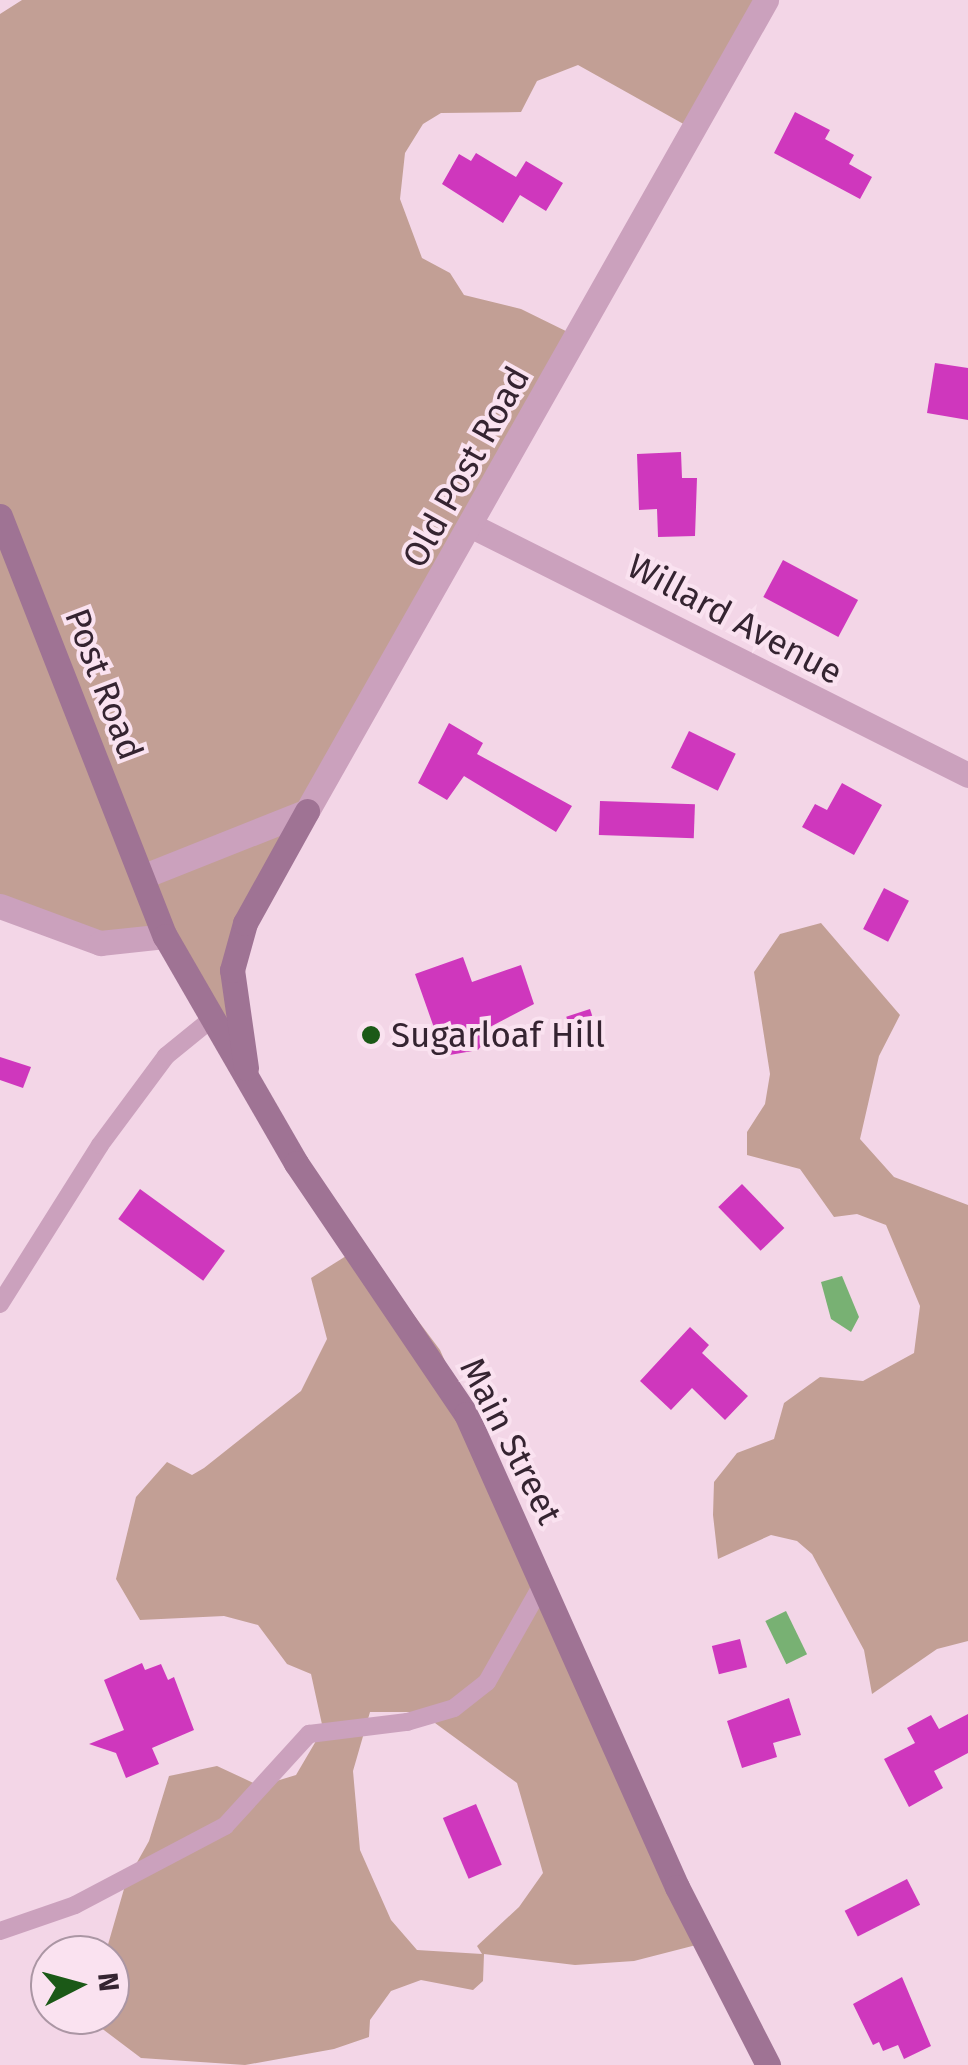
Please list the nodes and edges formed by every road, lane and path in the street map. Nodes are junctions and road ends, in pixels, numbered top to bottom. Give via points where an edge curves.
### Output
1 (766, 0) edge
2 (0, 516) edge
3 (470, 525) junction
4 (968, 776) edge
5 (307, 811) junction
6 (144, 876) junction
7 (0, 906) edge
8 (164, 936) junction
9 (209, 1021) junction
10 (250, 1088) junction
11 (0, 1304) edge
12 (544, 1583) junction
13 (0, 1931) edge
14 (768, 2065) edge

1 - 3 street, Old Post Road
2 - 6 main road, Post Road
3 - 4 street, Willard Avenue
3 - 5 street, Old Post Road
5 - 6 street
5 - 10 main road via 245,923 232,970 233,1012
6 - 8 main road, Main Street
7 - 8 street via 100,943
8 - 9 main road, Main Street
9 - 10 main road, Main Street
9 - 11 lane via 166,1056 100,1145
10 - 12 main road, Main Street via 466,1414
12 - 13 lane via 487,1682 454,1708 407,1722 309,1734 225,1826 75,1905
12 - 14 main road, Main Street via 677,1887

